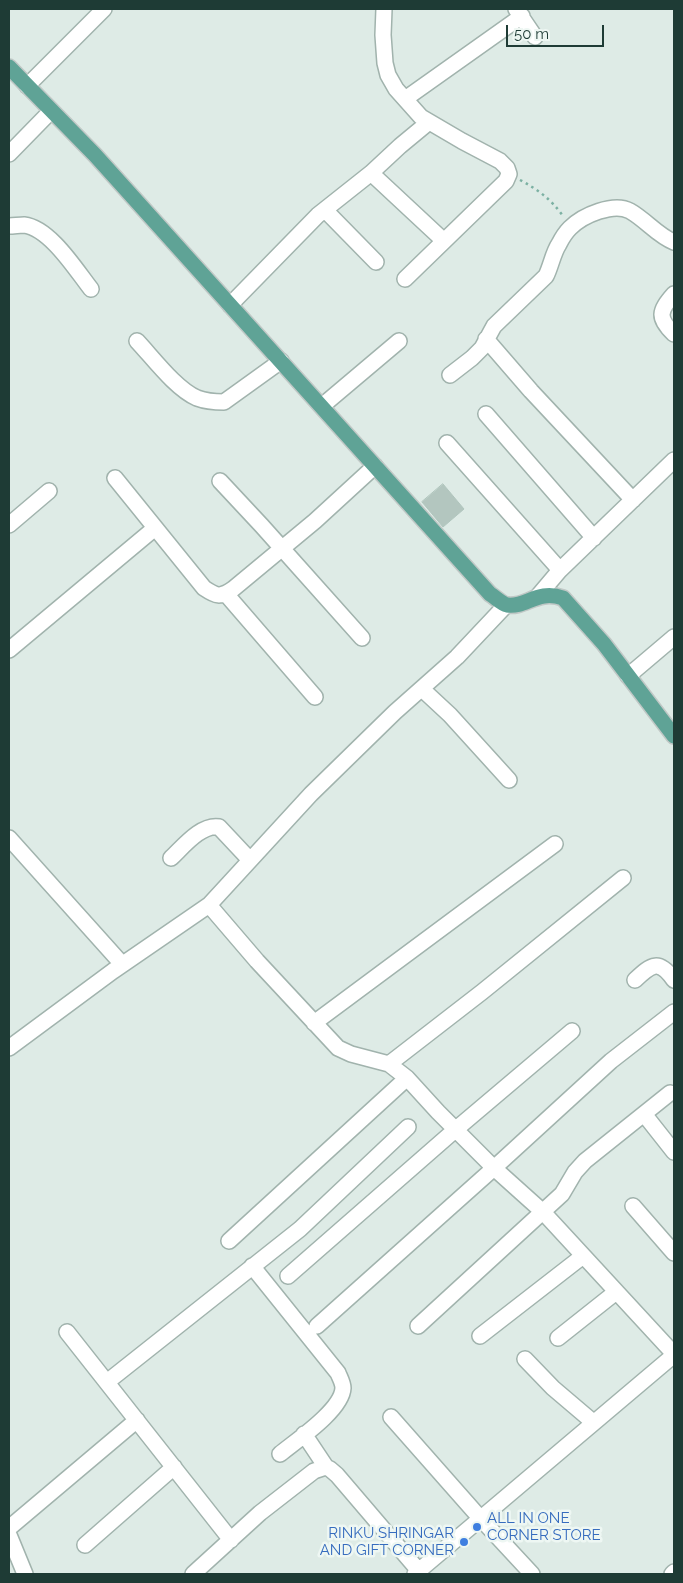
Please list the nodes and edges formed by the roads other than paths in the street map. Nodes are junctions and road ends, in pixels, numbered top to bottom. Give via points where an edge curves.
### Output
1 (104, 9) edge
2 (384, 9) edge
3 (519, 13) edge
4 (535, 37) dead end
5 (9, 67) edge
6 (27, 86) junction
7 (405, 99) junction
8 (51, 110) junction
9 (429, 122) junction
10 (9, 154) edge
11 (371, 173) junction
12 (325, 210) junction
13 (9, 226) edge
14 (444, 241) junction
15 (674, 242) edge
16 (376, 262) dead end
17 (405, 279) dead end
18 (91, 289) dead end
19 (674, 294) edge
20 (230, 305) junction
21 (674, 334) edge
22 (486, 339) junction
23 (137, 341) dead end
24 (399, 341) dead end
25 (280, 361) junction
26 (450, 375) dead end
27 (322, 406) junction
28 (486, 414) dead end
29 (447, 442) dead end
30 (674, 460) edge
31 (375, 466) junction
32 (115, 478) dead end
33 (220, 481) dead end
34 (49, 491) dead end
35 (633, 500) junction
36 (9, 526) edge
37 (155, 528) junction
38 (594, 538) junction
39 (282, 548) junction
40 (560, 570) junction
41 (226, 594) junction
42 (538, 596) junction
43 (506, 605) junction
44 (674, 637) edge
45 (362, 638) dead end
46 (9, 650) edge
47 (628, 676) junction
48 (422, 689) junction
49 (314, 697) dead end
50 (674, 736) edge
51 (509, 780) dead end
52 (9, 838) edge
53 (555, 844) dead end
54 (171, 858) dead end
55 (250, 860) junction
56 (623, 878) dead end
57 (209, 905) junction
58 (122, 964) junction
59 (635, 980) dead end
60 (674, 980) edge
61 (674, 1012) edge
62 (314, 1023) junction
63 (572, 1031) dead end
64 (9, 1048) edge
65 (389, 1064) junction
66 (406, 1078) junction
67 (670, 1093) dead end
68 (644, 1114) junction
69 (408, 1127) dead end
70 (456, 1130) junction
71 (674, 1152) edge
72 (494, 1168) junction
73 (633, 1206) dead end
74 (543, 1212) junction
75 (229, 1241) dead end
76 (674, 1253) edge
77 (583, 1256) junction
78 (252, 1266) junction
79 (288, 1276) dead end
80 (616, 1292) junction
81 (317, 1326) dead end
82 (418, 1326) dead end
83 (67, 1332) dead end
84 (480, 1336) dead end
85 (558, 1338) dead end
86 (674, 1355) edge
87 (525, 1359) dead end
88 (107, 1382) junction
89 (391, 1417) dead end
90 (137, 1420) junction
91 (594, 1422) junction
92 (304, 1434) junction
93 (280, 1454) dead end
94 (174, 1467) junction
95 (326, 1467) junction
96 (480, 1519) junction
97 (9, 1528) edge
98 (9, 1535) edge
99 (231, 1540) junction
100 (85, 1545) dead end
101 (417, 1573) edge
102 (25, 1574) edge
103 (193, 1574) edge
104 (532, 1574) edge

1 - 6 street
2 - 7 street via 383,35 388,75
3 - 4 street
3 - 7 street
5 - 6 main road
6 - 8 main road
7 - 9 street
8 - 10 street
8 - 20 main road
9 - 11 street
9 - 14 street via 500,161 508,168 509,174 506,181
11 - 12 street
11 - 14 street
12 - 16 street
12 - 20 street
13 - 18 street via 24,225 38,230 55,244
14 - 17 street
15 - 22 street via 628,209 610,208 588,216 571,227 558,245 546,276 494,326
19 - 21 street via 661,316
20 - 25 main road
22 - 26 street via 482,348
22 - 35 street via 530,391
23 - 25 street via 181,388 198,398 214,402 224,402
24 - 27 street
25 - 27 main road
27 - 31 main road
28 - 38 street
29 - 40 street
30 - 35 street
31 - 39 street
31 - 43 main road via 490,594
32 - 37 street
33 - 39 street
34 - 36 street
35 - 38 street
37 - 41 street via 204,588 216,596
37 - 46 street
38 - 40 street
39 - 41 street
39 - 45 street
40 - 42 street
41 - 49 street
42 - 43 main road
42 - 47 main road via 553,594 563,598
43 - 48 street via 457,658
44 - 47 street
47 - 50 main road
48 - 51 street
48 - 55 street via 311,794
52 - 58 street
53 - 62 street
54 - 55 street via 212,826 219,827
55 - 57 street
56 - 65 street
57 - 58 street
57 - 62 street
58 - 64 street
59 - 60 street via 646,969 657,966 663,967
61 - 72 street via 611,1061
62 - 65 street via 338,1048
63 - 70 street
65 - 66 street
66 - 70 street
66 - 75 street
67 - 68 street
68 - 71 street
68 - 74 street via 585,1161 562,1194
69 - 78 street via 300,1229
70 - 72 street
70 - 79 street
72 - 74 street
72 - 81 street
73 - 76 street
74 - 77 street
74 - 82 street
77 - 80 street
77 - 84 street
78 - 88 street
78 - 92 street via 338,1373 343,1386 341,1397 329,1414
80 - 85 street
80 - 86 street
83 - 88 street
86 - 91 street
87 - 91 street via 553,1388
88 - 90 street
89 - 96 street
90 - 94 street
90 - 97 street
91 - 96 street
92 - 93 street
92 - 95 street
94 - 99 street
94 - 100 street
95 - 99 street via 314,1471
95 - 101 street via 337,1475
96 - 101 street
96 - 104 street
98 - 102 street
99 - 103 street

